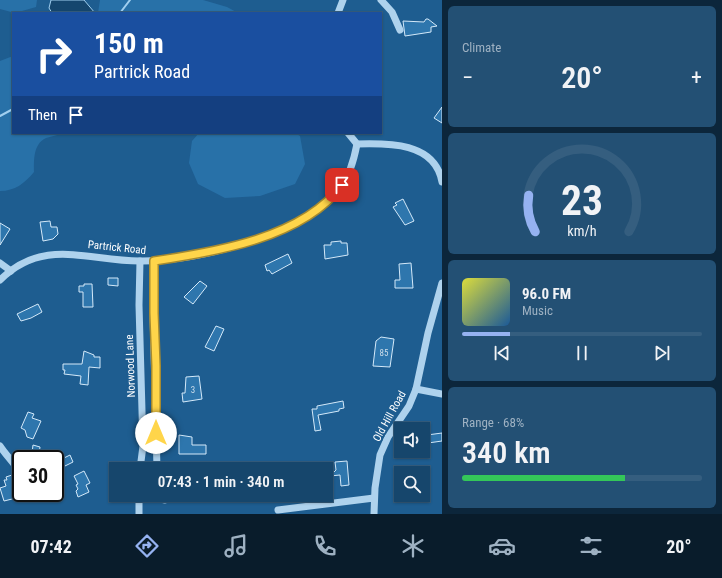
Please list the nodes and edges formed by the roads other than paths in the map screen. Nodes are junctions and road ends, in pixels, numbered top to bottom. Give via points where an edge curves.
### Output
1 (343, 0) edge
2 (381, 0) edge
3 (338, 12) edge
4 (400, 30) dead end
5 (349, 134) edge
6 (357, 144) junction
7 (442, 182) edge
8 (154, 261) junction
9 (140, 262) junction
10 (0, 263) edge
11 (11, 271) junction
12 (0, 280) edge
13 (442, 283) edge
14 (416, 389) junction
15 (442, 394) edge
16 (0, 446) edge
17 (12, 462) edge
18 (141, 462) edge
19 (157, 462) edge
20 (374, 498) junction
21 (139, 502) edge
22 (278, 510) dead end
23 (139, 514) edge
24 (374, 514) edge

1 - 3 street
2 - 4 street via 392,12
5 - 6 street
6 - 7 street via 393,144 411,148 431,161
6 - 8 street, Partrick Road via 351,169 339,189 328,201 299,220 245,244
8 - 9 street, Partrick Road
8 - 19 street
9 - 11 street, Partrick Road via 82,254 60,254 36,259
9 - 18 street, Norwood Lane via 143,446
10 - 11 street
11 - 12 street, Partrick Road
13 - 14 street, Old Hill Road
14 - 15 street
14 - 20 street, Old Hill Road via 406,412 382,450
16 - 17 street
20 - 22 street
20 - 24 street, Old Hill Road
21 - 23 street

